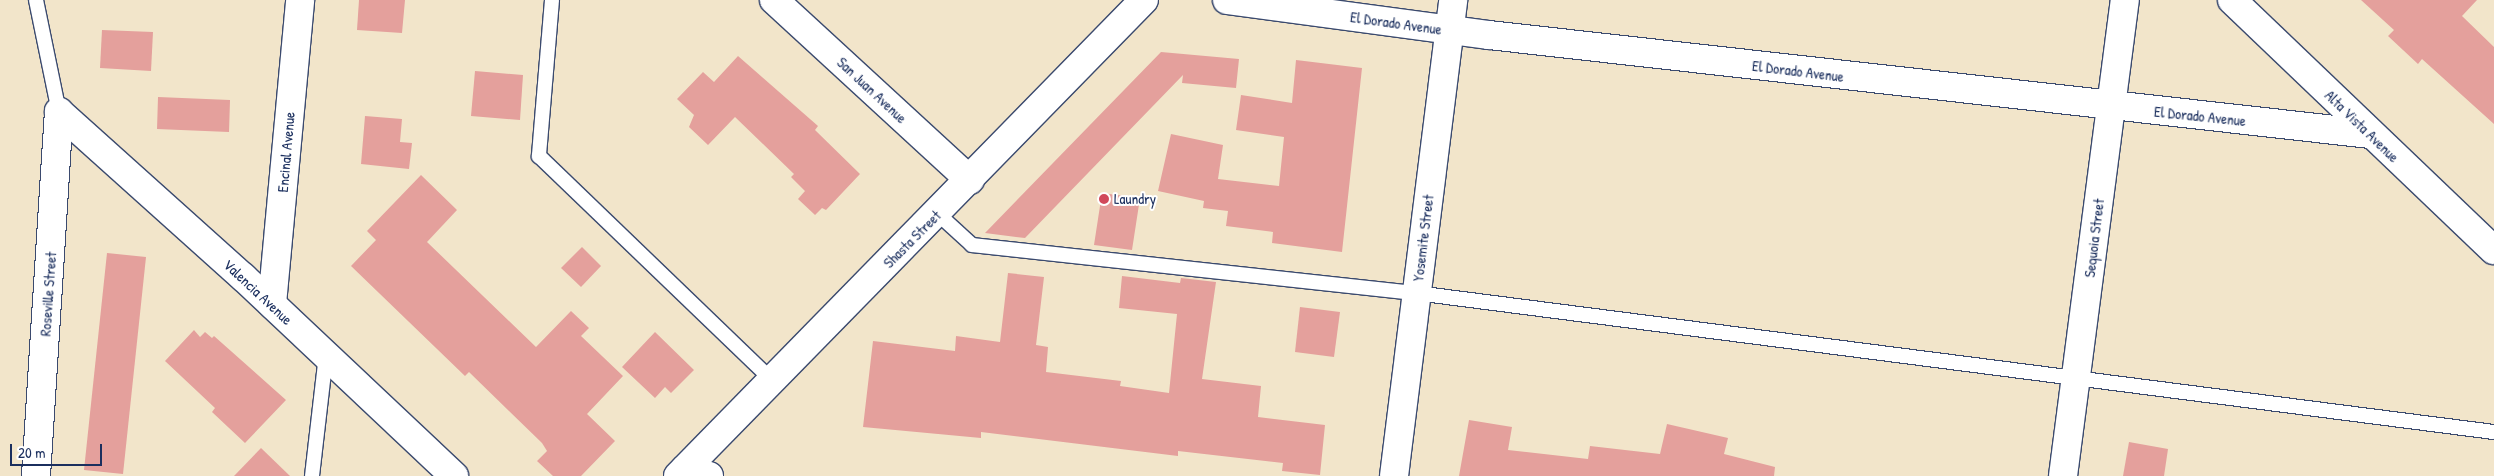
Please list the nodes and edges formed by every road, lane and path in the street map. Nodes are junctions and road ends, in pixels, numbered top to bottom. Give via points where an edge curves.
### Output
1 (36, 0) edge
2 (300, 0) edge
3 (552, 0) edge
4 (774, 0) edge
5 (1144, 0) edge
6 (1227, 0) edge
7 (1452, 0) edge
8 (2125, 0) edge
9 (2232, 0) edge
10 (1449, 30) junction
11 (2111, 106) junction
12 (59, 112) junction
13 (2370, 134) junction
14 (970, 180) junction
15 (937, 213) junction
16 (2494, 250) edge
17 (1416, 293) junction
18 (272, 304) junction
19 (326, 355) junction
20 (2076, 379) junction
21 (772, 380) junction
22 (2494, 432) edge
23 (691, 474) edge
24 (36, 476) edge
25 (312, 476) edge
26 (454, 476) edge
27 (1394, 476) edge
28 (2063, 476) edge

1 - 12 lane
2 - 18 street, Encinal Avenue
3 - 21 lane via 539,156
4 - 14 street, San Juan Avenue
5 - 14 street, Shasta Street
6 - 10 street, El Dorado Avenue
7 - 10 street, Yosemite Street
8 - 11 street, Sequoia Street
9 - 13 street, Alta Vista Avenue
10 - 11 street, El Dorado Avenue
10 - 17 street, Yosemite Street
11 - 13 street, El Dorado Avenue
11 - 20 street, Sequoia Street
12 - 18 street, Valencia Avenue
12 - 24 street, Roseville Street
13 - 16 street, Alta Vista Avenue
14 - 15 street, Shasta Street
15 - 17 lane via 972,245
15 - 21 street, Shasta Street
17 - 20 lane
17 - 27 street, Yosemite Street
18 - 19 street, Valencia Avenue
19 - 25 lane
19 - 26 street, Valencia Avenue
20 - 22 lane
20 - 28 street, Sequoia Street
21 - 23 street, Shasta Street

